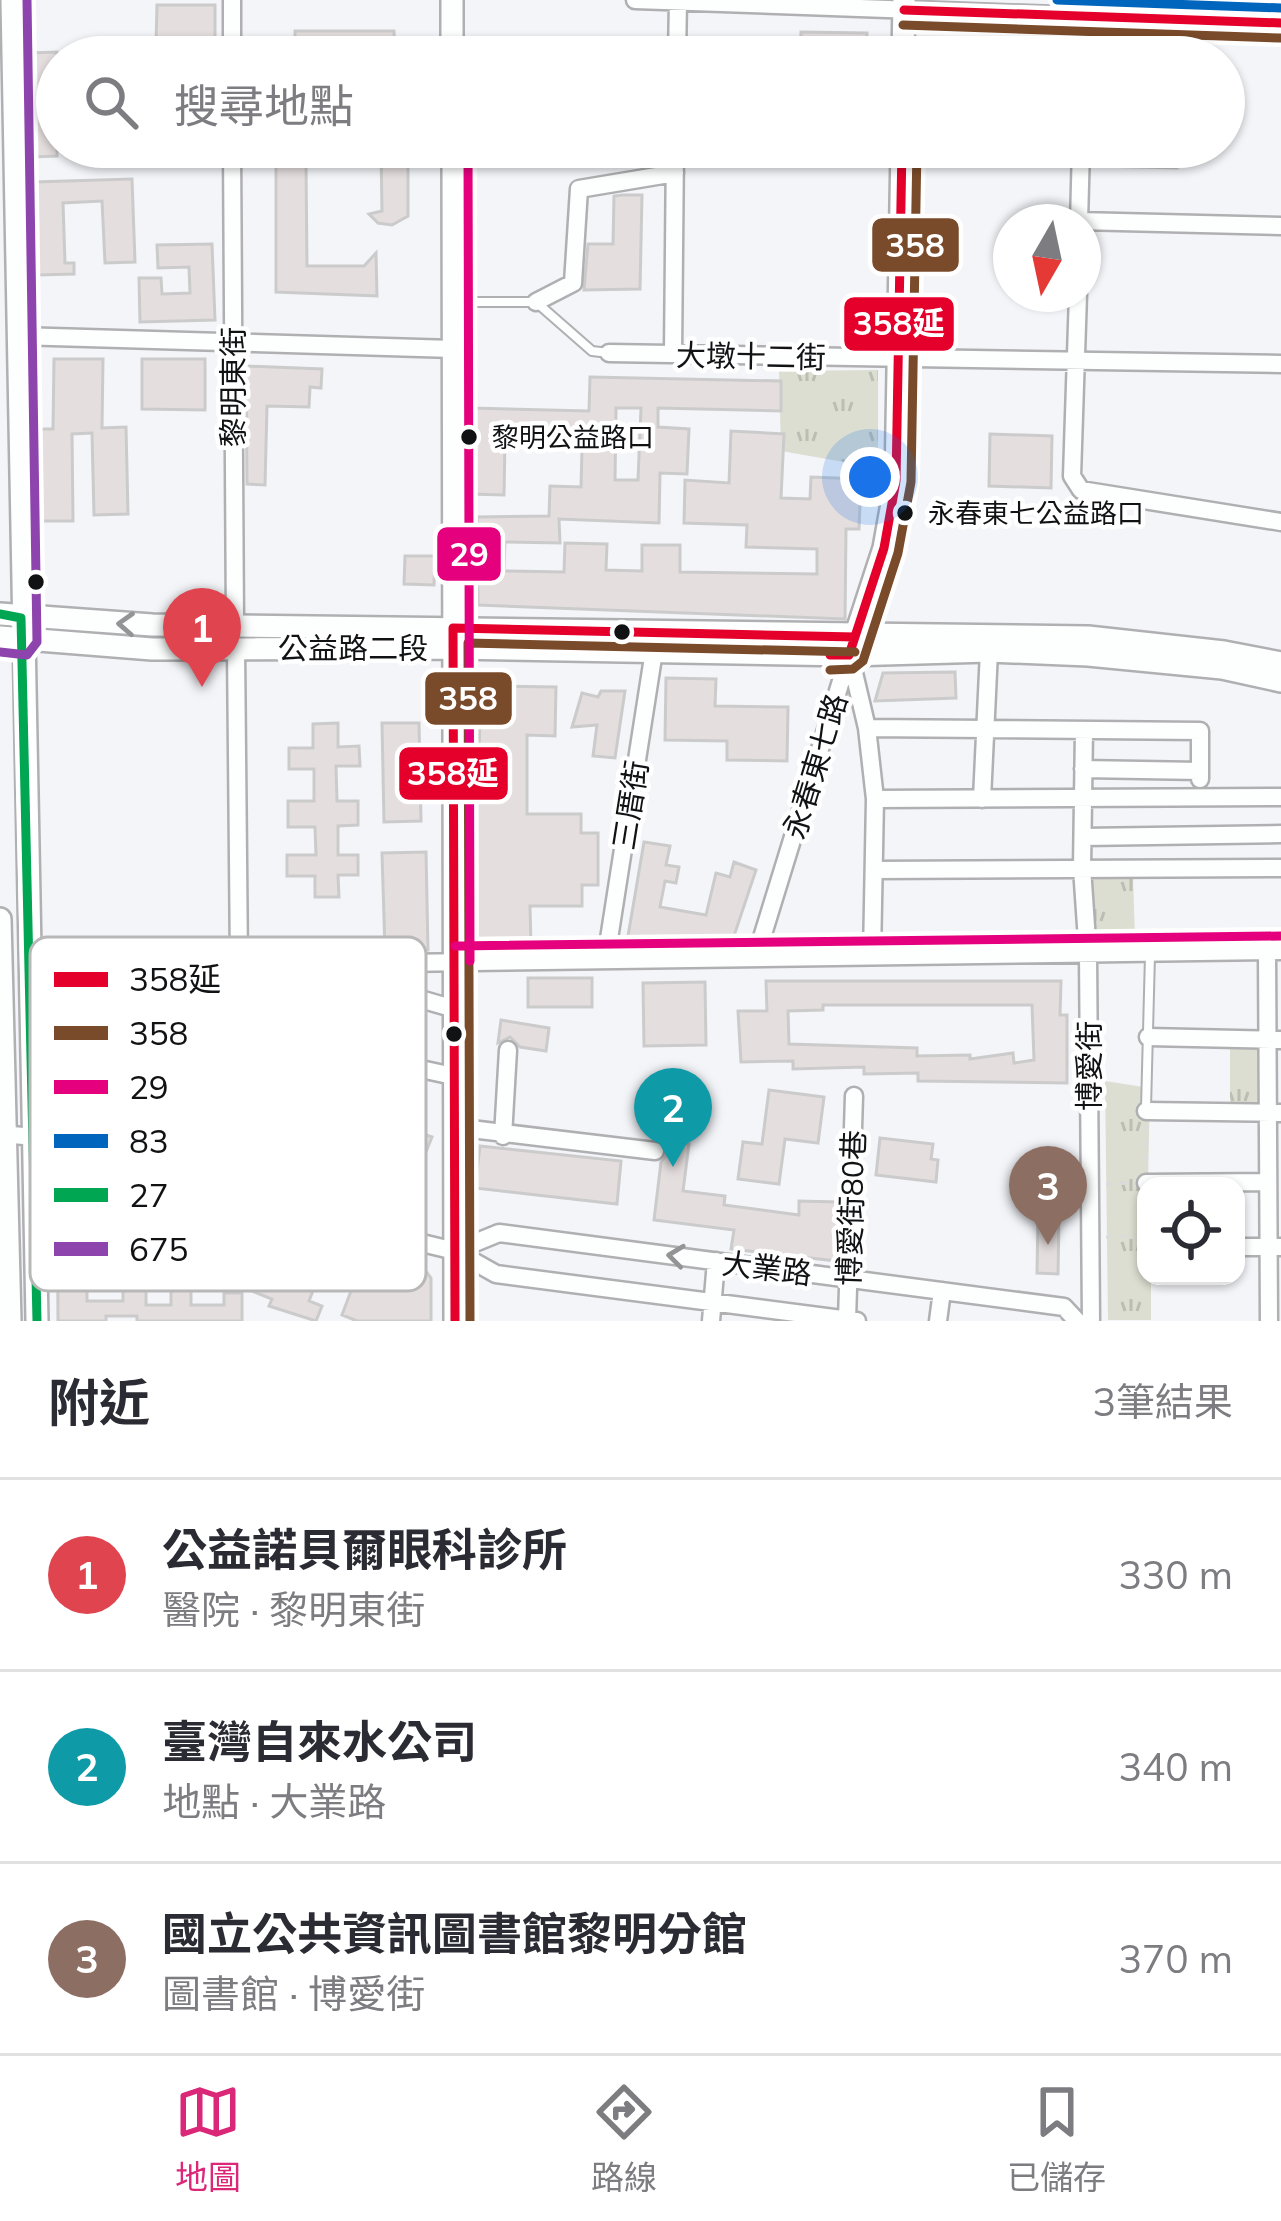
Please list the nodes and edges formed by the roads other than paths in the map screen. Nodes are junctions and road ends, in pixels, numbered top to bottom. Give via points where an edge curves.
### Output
1 (12, 0) edge
2 (232, 0) edge
3 (452, 0) edge
4 (635, 0) edge
5 (678, 1) edge
6 (904, 5) edge
7 (1084, 8) edge
8 (1281, 23) edge
9 (232, 36) edge
10 (452, 36) edge
11 (677, 36) edge
12 (903, 36) edge
13 (232, 168) edge
14 (453, 168) edge
15 (674, 168) edge
16 (902, 168) edge
17 (1080, 168) edge
18 (674, 173) junction
19 (1079, 204) edge
20 (1101, 222) edge
21 (1281, 226) edge
22 (454, 302) junction
23 (536, 302) junction
24 (1077, 312) edge
25 (18, 336) junction
26 (232, 343) junction
27 (453, 350) junction
28 (609, 353) joint
29 (673, 354) junction
30 (899, 358) junction
31 (1076, 360) junction
32 (1281, 364) edge
33 (1281, 521) edge
34 (11, 628) edge
35 (235, 637) junction
36 (453, 638) junction
37 (852, 646) junction
38 (654, 651) junction
39 (989, 651) junction
40 (1281, 663) edge
41 (1281, 681) edge
42 (867, 728) junction
43 (986, 730) junction
44 (1084, 730) junction
45 (1084, 770) junction
46 (1200, 771) junction
47 (1200, 797) junction
48 (1281, 797) edge
49 (1083, 798) junction
50 (875, 799) junction
51 (982, 799) junction
52 (1281, 834) edge
53 (1083, 837) junction
54 (1082, 868) junction
55 (1281, 868) edge
56 (874, 870) junction
57 (0, 919) edge
58 (239, 937) edge
59 (1274, 951) edge
60 (1150, 954) junction
61 (1088, 955) junction
62 (872, 956) junction
63 (755, 957) junction
64 (606, 958) junction
65 (426, 961) edge
66 (455, 961) junction
67 (29, 968) joint
68 (426, 1001) edge
69 (455, 1009) junction
70 (30, 1024) edge
71 (1148, 1037) junction
72 (1274, 1039) edge
73 (508, 1050) dead end
74 (426, 1070) edge
75 (453, 1076) junction
76 (854, 1096) dead end
77 (1146, 1111) joint
78 (1274, 1113) edge
79 (454, 1127) junction
80 (3, 1134) edge
81 (503, 1136) junction
82 (655, 1151) dead end
83 (1245, 1182) edge
84 (1267, 1182) junction
85 (426, 1244) edge
86 (1275, 1247) edge
87 (455, 1251) junction
88 (716, 1262) junction
89 (850, 1279) junction
90 (36, 1291) edge
91 (943, 1291) junction
92 (712, 1311) edge
93 (848, 1320) edge
94 (10, 1321) edge
95 (37, 1321) edge
96 (455, 1321) edge
97 (857, 1321) edge
98 (938, 1321) edge
99 (1077, 1321) edge
100 (1091, 1321) edge
101 (1268, 1321) edge

1 - 25 main road
2 - 9 street
3 - 10 main road
4 - 5 street
5 - 6 street
5 - 11 street
6 - 7 street
6 - 12 main road
7 - 8 street
13 - 26 street, 黎明東街
14 - 22 main road
15 - 18 street
16 - 30 main road, 永春東七路
17 - 19 street
18 - 23 street via 579,189 573,283
18 - 29 street
20 - 21 street
22 - 23 lane
22 - 27 main road
23 - 28 lane, 大墩十二街 via 592,351
24 - 31 street
25 - 26 street
25 - 34 main road
26 - 27 street
26 - 35 street, 黎明東街
27 - 36 main road
28 - 29 street, 大墩十二街
29 - 30 street, 大墩十二街
30 - 31 street, 大墩十二街
30 - 37 main road, 永春東七路 via 896,482
31 - 32 street, 大墩十二街
31 - 33 street via 1072,476 1081,490
34 - 35 main road, 公益路二段 via 152,649
34 - 67 main road
35 - 36 main road, 公益路二段
35 - 58 street, 黎明東街
36 - 37 main road, 公益路二段
36 - 38 main road, 公益路二段
36 - 66 main road
37 - 38 main road, 公益路二段
37 - 39 main road, 公益路二段
37 - 40 main road, 公益路二段 via 976,634 1088,637
37 - 42 street
37 - 63 street, 永春東七路
38 - 64 street, 三厝街
39 - 41 main road, 公益路二段 via 1200,666
39 - 43 street
42 - 43 street
42 - 50 street
43 - 44 street
43 - 51 street
44 - 45 street, 博愛街
44 - 46 street via 1200,731
45 - 46 street
45 - 49 street, 博愛街
46 - 47 street
47 - 48 street
47 - 49 street
49 - 51 street
49 - 53 street, 博愛街
50 - 51 street
50 - 56 street
52 - 53 street
53 - 54 street, 博愛街
54 - 55 street
54 - 56 street
54 - 61 street, 博愛街
56 - 62 street
57 - 80 main road
59 - 60 street
59 - 72 street
60 - 61 street
60 - 71 lane
61 - 62 street
61 - 100 street, 博愛街
62 - 63 street
63 - 64 street
64 - 66 street
65 - 66 street
66 - 69 main road
67 - 70 main road
68 - 69 street
69 - 75 main road
71 - 72 street
71 - 77 lane
72 - 78 street
73 - 81 street
74 - 75 street
75 - 79 main road
76 - 89 street, 博愛街80巷
77 - 78 street
78 - 84 street
79 - 81 street
79 - 87 main road
80 - 94 main road
81 - 82 street
83 - 84 street
84 - 86 street
85 - 87 street, 大業路
86 - 101 street
88 -> 87 street, 大業路 via 499,1233
87 - 92 street, 大業路 via 496,1274
87 - 96 main road
88 - 89 street, 大業路
88 - 92 street
89 - 91 street, 大業路
89 - 93 street, 博愛街80巷
90 - 95 main road
91 - 98 street
91 - 99 street, 大業路 via 1064,1306
92 - 93 street, 大業路
93 - 97 street, 大業路

